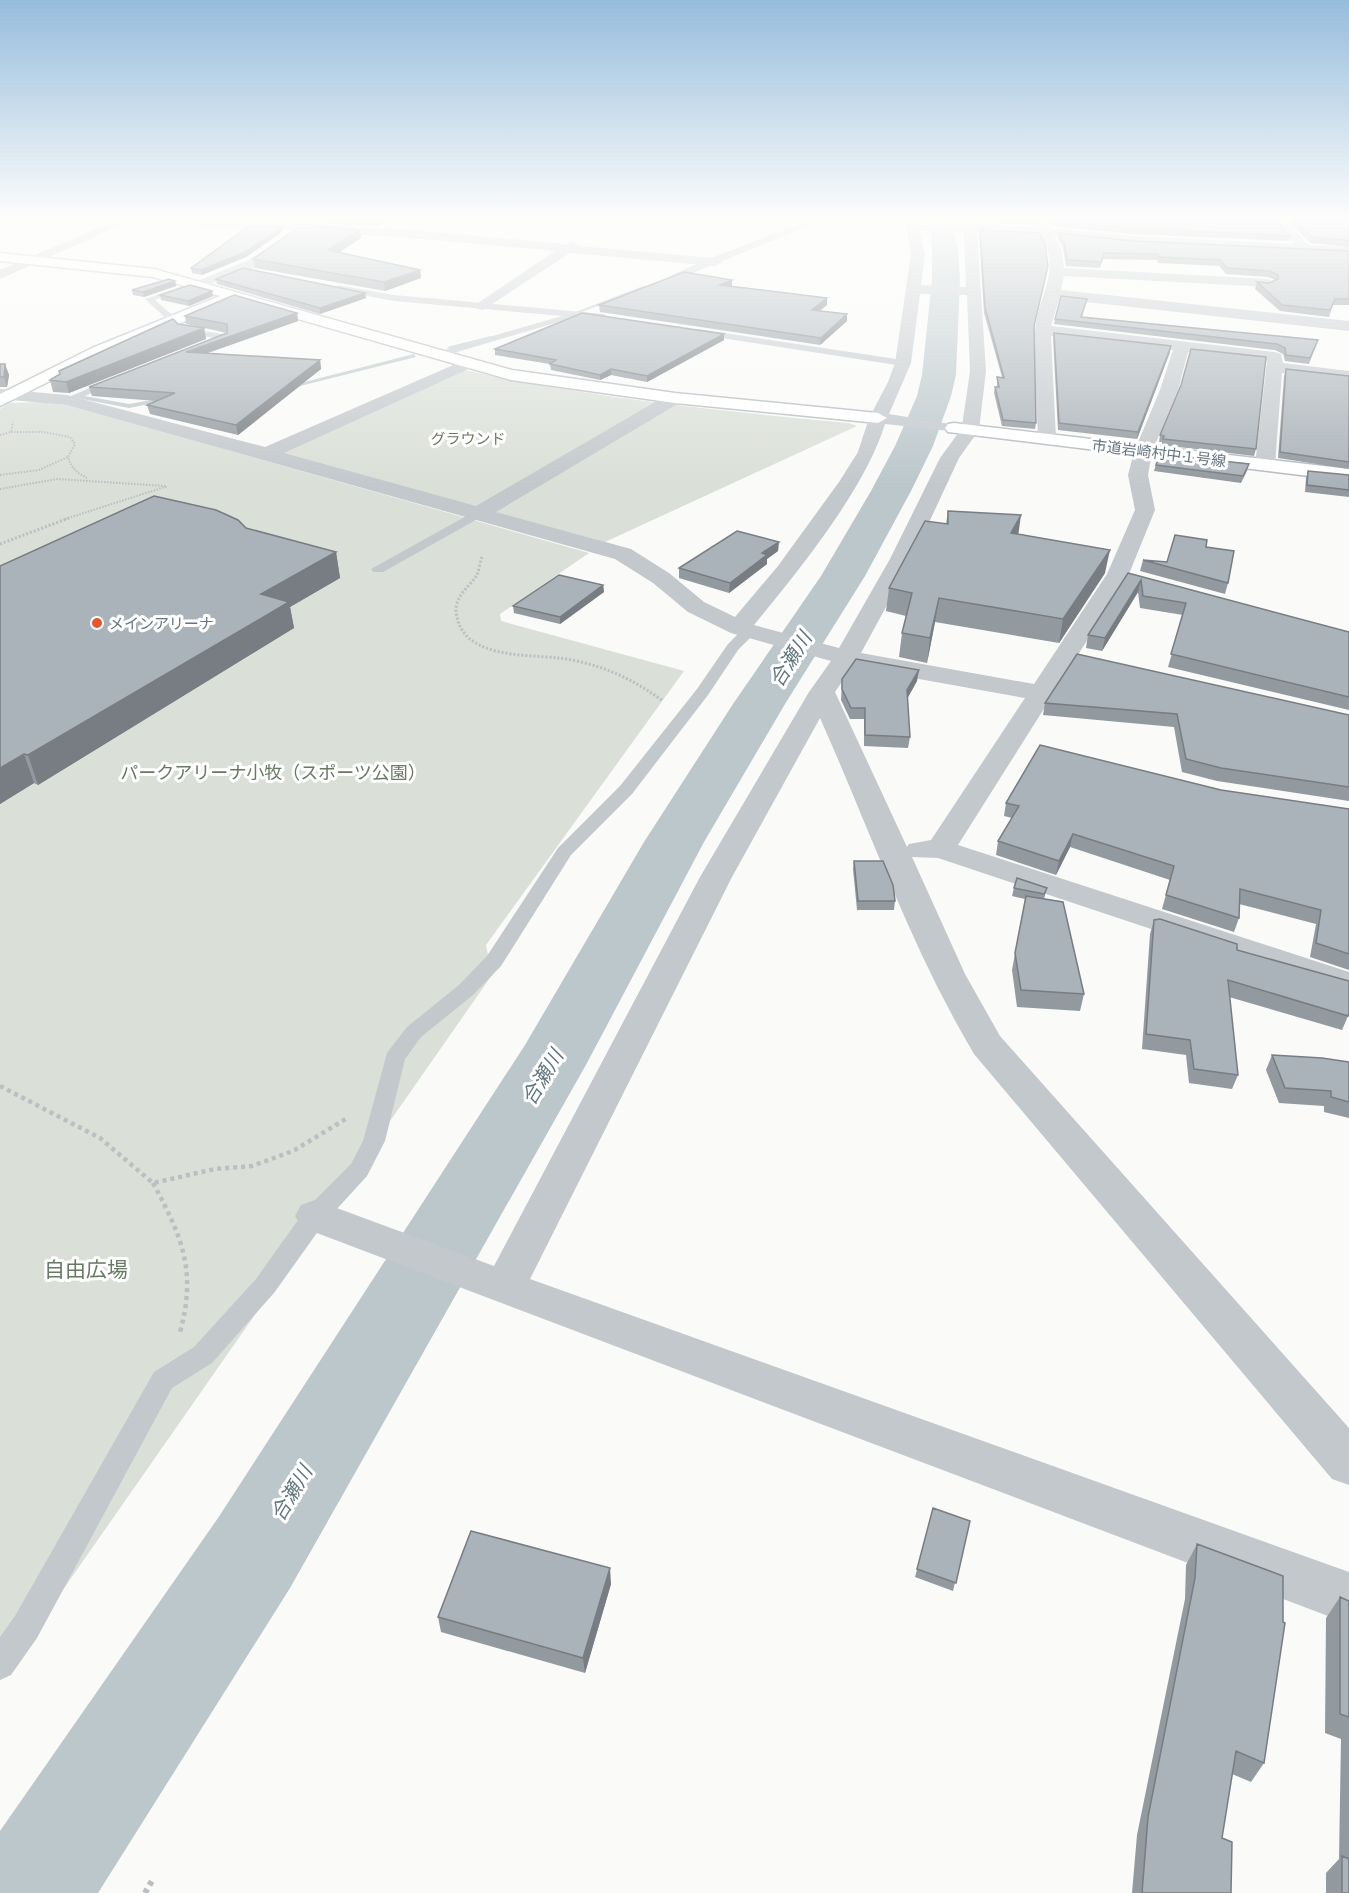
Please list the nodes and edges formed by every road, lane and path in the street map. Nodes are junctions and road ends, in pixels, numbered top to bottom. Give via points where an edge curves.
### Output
1 (161, 308) edge
2 (204, 308) edge
3 (276, 308) edge
4 (511, 308) edge
5 (595, 308) edge
6 (910, 308) edge
7 (974, 308) edge
8 (1049, 308) edge
9 (1187, 308) edge
10 (580, 314) junction
11 (613, 319) edge
12 (176, 320) junction
13 (1349, 326) edge
14 (689, 330) edge
15 (1043, 330) junction
16 (1182, 346) junction
17 (193, 350) edge
18 (437, 356) junction
19 (903, 363) junction
20 (467, 364) junction
21 (1275, 367) junction
22 (1349, 376) edge
23 (120, 379) edge
24 (4, 397) edge
25 (675, 398) junction
26 (67, 400) junction
27 (878, 418) junction
28 (962, 429) junction
29 (11, 432) dead end
30 (1047, 438) junction
31 (1143, 452) junction
32 (266, 454) junction
33 (69, 457) junction
34 (1265, 465) junction
35 (0, 475) edge
36 (1349, 475) edge
37 (89, 480) junction
38 (0, 489) edge
39 (478, 513) junction
40 (0, 544) edge
41 (482, 557) dead end
42 (378, 569) dead end
43 (1118, 574) junction
44 (1141, 581) edge
45 (744, 630) junction
46 (846, 658) junction
47 (822, 692) junction
48 (1040, 693) junction
49 (673, 731) junction
50 (940, 849) junction
51 (894, 852) junction
52 (1349, 984) edge
53 (390, 1078) junction
54 (0, 1086) edge
55 (153, 1183) junction
56 (315, 1216) junction
57 (497, 1284) junction
58 (163, 1380) junction
59 (1349, 1463) edge
60 (1349, 1598) edge
61 (0, 1664) edge
62 (153, 1879) dead end
63 (145, 1893) edge

1 - 12 lane
2 - 12 street
3 - 18 street
4 - 10 lane
5 - 10 lane
6 - 19 street
7 - 28 street via 978,371
8 - 15 street
9 - 13 street
10 - 11 lane
10 - 18 lane
12 - 17 lane via 184,330 225,337
12 - 24 street via 98,351
14 - 19 lane
15 - 16 street
15 - 30 street
16 - 21 street via 1275,357
16 - 31 street
18 - 20 street
19 - 27 street
20 - 25 street via 551,382
20 - 32 street
21 - 22 street
21 - 34 street
23 - 26 lane
24 - 26 street
25 - 27 street
25 - 39 street
26 - 32 street
27 - 28 street
27 - 45 street via 867,452 848,483
28 - 30 street, 市道岩崎村中１号線
28 - 46 street via 901,558
29 - 33 path via 70,437 75,444
30 - 31 street, 市道岩崎村中１号線
31 - 34 street, 市道岩崎村中１号線
31 - 43 street via 1138,475 1145,510
32 - 39 street
33 - 35 path via 39,470
33 - 37 path via 73,470
34 - 36 street, 市道岩崎村中１号線
37 - 38 path via 57,479
37 - 40 path via 168,486
39 - 42 lane
39 - 45 street via 623,554 696,607
41 - 49 path via 477,574 462,592 456,608 473,641 489,650 561,658 632,679 670,707
43 - 44 street
43 - 48 street via 1079,656
45 - 46 street
45 - 49 lane
46 - 47 street
46 - 48 street
47 - 51 street
47 - 57 street via 716,877
48 - 50 street via 1021,744
49 - 53 lane via 626,790 564,852 494,960 466,990 414,1032 395,1058
50 - 51 street
50 - 52 street
51 - 59 street via 961,1004 987,1045
53 - 55 path via 353,1114 293,1151 252,1166 215,1169
53 - 56 lane via 374,1141 359,1170
54 - 55 path via 100,1138
55 - 58 path via 185,1254 191,1290
56 - 57 street
56 - 58 lane via 265,1286 203,1355
57 - 60 street
58 - 61 lane via 26,1627
62 - 63 path

